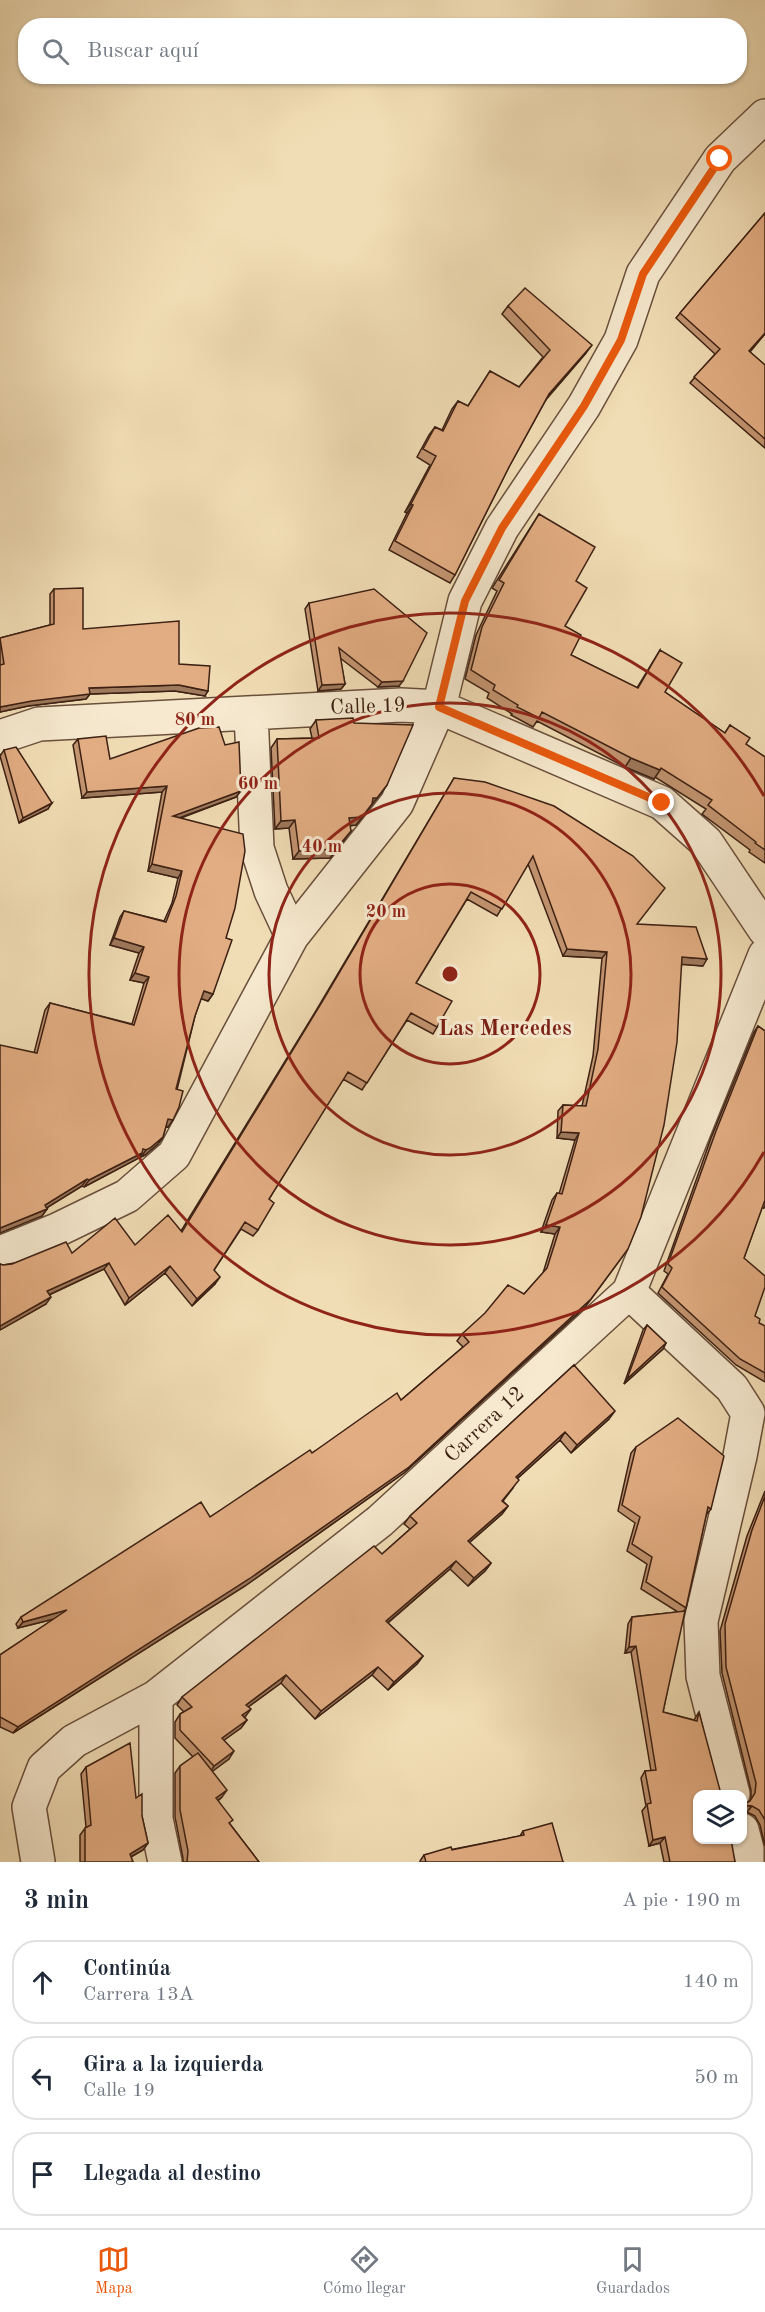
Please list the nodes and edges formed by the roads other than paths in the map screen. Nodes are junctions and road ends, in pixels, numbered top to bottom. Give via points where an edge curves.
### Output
1 (765, 116) edge
2 (439, 707) junction
3 (251, 713) junction
4 (0, 737) edge
5 (765, 930) edge
6 (292, 936) junction
7 (765, 955) edge
8 (0, 1253) edge
9 (629, 1292) junction
10 (156, 1697) junction
11 (732, 1790) edge
12 (746, 1844) edge
13 (38, 1862) edge
14 (165, 1862) edge
15 (747, 1862) edge

1 - 2 street via 720,159 643,274 621,340 584,406 502,528 465,601
2 - 3 street, Calle 19 via 401,705
2 - 5 street, Calle 19 via 662,803 706,842
2 - 6 street via 397,803
3 - 4 street, Calle 19 via 39,724
3 - 6 street via 258,848 271,891
6 - 8 street via 174,1155 127,1196
7 - 9 street, Carrera 12
9 - 10 street, Carrera 12 via 380,1521
9 - 11 street via 732,1388 748,1413 701,1621 703,1676
10 - 13 street, Carrera 12 via 74,1740 44,1768 29,1807
10 - 14 street via 156,1819
12 - 15 street

